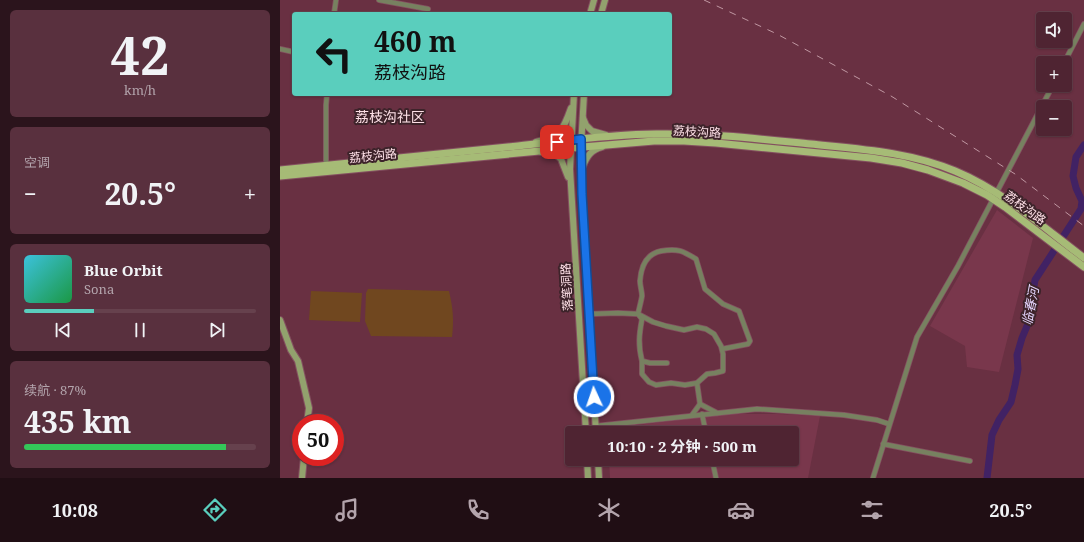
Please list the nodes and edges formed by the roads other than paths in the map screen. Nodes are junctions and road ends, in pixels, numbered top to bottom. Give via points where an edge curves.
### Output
1 (336, 0) edge
2 (379, 0) edge
3 (594, 0) edge
4 (605, 0) edge
5 (428, 9) dead end
6 (334, 12) edge
7 (591, 12) edge
8 (602, 12) edge
9 (1084, 24) edge
10 (280, 49) edge
11 (292, 52) edge
12 (1068, 56) edge
13 (1049, 92) edge
14 (327, 96) edge
15 (584, 96) edge
16 (574, 97) edge
17 (582, 115) junction
18 (616, 136) junction
19 (581, 143) junction
20 (571, 144) junction
21 (608, 145) junction
22 (529, 148) junction
23 (326, 166) junction
24 (280, 170) edge
25 (280, 176) edge
26 (582, 178) junction
27 (571, 184) junction
28 (572, 196) junction
29 (995, 196) junction
30 (583, 211) junction
31 (1069, 251) junction
32 (1084, 258) edge
33 (1084, 267) edge
34 (589, 314) junction
35 (638, 314) junction
36 (280, 320) edge
37 (722, 349) junction
38 (642, 360) junction
39 (667, 363) dead end
40 (697, 383) junction
41 (700, 404) junction
42 (717, 413) junction
43 (308, 414) edge
44 (702, 414) junction
45 (692, 416) junction
46 (890, 424) junction
47 (586, 426) edge
48 (596, 426) joint
49 (705, 426) edge
50 (883, 444) junction
51 (970, 461) dead end
52 (303, 466) edge
53 (587, 466) edge
54 (598, 466) edge
55 (713, 466) edge
56 (302, 478) edge
57 (588, 478) edge
58 (599, 478) edge
59 (716, 478) edge
60 (873, 478) edge

1 - 6 street
2 - 5 street
3 - 7 main road
4 - 8 main road
9 - 12 street
10 - 11 street
13 - 29 street
14 - 23 street
15 - 17 main road, 落笔洞路
16 - 20 main road, 落笔洞路
16 - 22 main road via 565,125 559,133
17 - 18 main road via 592,131
17 - 19 main road, 落笔洞路
18 - 19 main road, 荔枝沟路
18 - 29 main road, 荔枝沟路 via 685,134 872,151 930,162 956,172
19 - 20 main road, 荔枝沟路
19 - 21 main road, 荔枝沟路
19 - 26 main road, 落笔洞路
20 - 22 main road, 荔枝沟路
20 - 27 main road, 落笔洞路
21 - 26 main road via 596,149 587,157
21 - 29 main road, 荔枝沟路 via 654,141 692,142 871,158 928,170
22 - 23 main road, 荔枝沟路
22 - 25 main road, 荔枝沟路
22 - 27 main road via 555,154 561,159
23 - 24 main road, 荔枝沟路
26 - 30 main road, 落笔洞路
27 - 28 main road, 落笔洞路
28 - 30 main road via 573,192 576,193
28 - 47 main road, 落笔洞路
29 - 31 main road, 荔枝沟路 via 1008,200
29 - 46 street via 917,337
30 - 34 main road, 落笔洞路
31 - 32 main road, 荔枝沟路
31 - 33 main road, 荔枝沟路
34 - 35 street
34 - 48 main road, 落笔洞路
35 - 37 street via 672,328 706,329 714,334
35 - 37 street via 642,296 640,282 643,266 648,257 671,249 683,251 696,259 705,289 723,304 739,311 750,341 748,344
35 - 38 street via 642,319 639,349
36 - 43 main road via 298,362
37 - 40 street via 723,371 707,374
38 - 39 street via 650,363
38 - 40 street via 642,374 648,382 656,385
40 - 41 street
41 - 42 street
41 - 45 street
42 - 44 street
42 - 46 street via 757,409 792,411 844,415
44 - 45 street
44 - 49 street
45 - 48 street
46 - 50 street
50 - 51 street
50 - 60 street
52 - 56 main road
53 - 57 main road
54 - 58 main road
55 - 59 street

